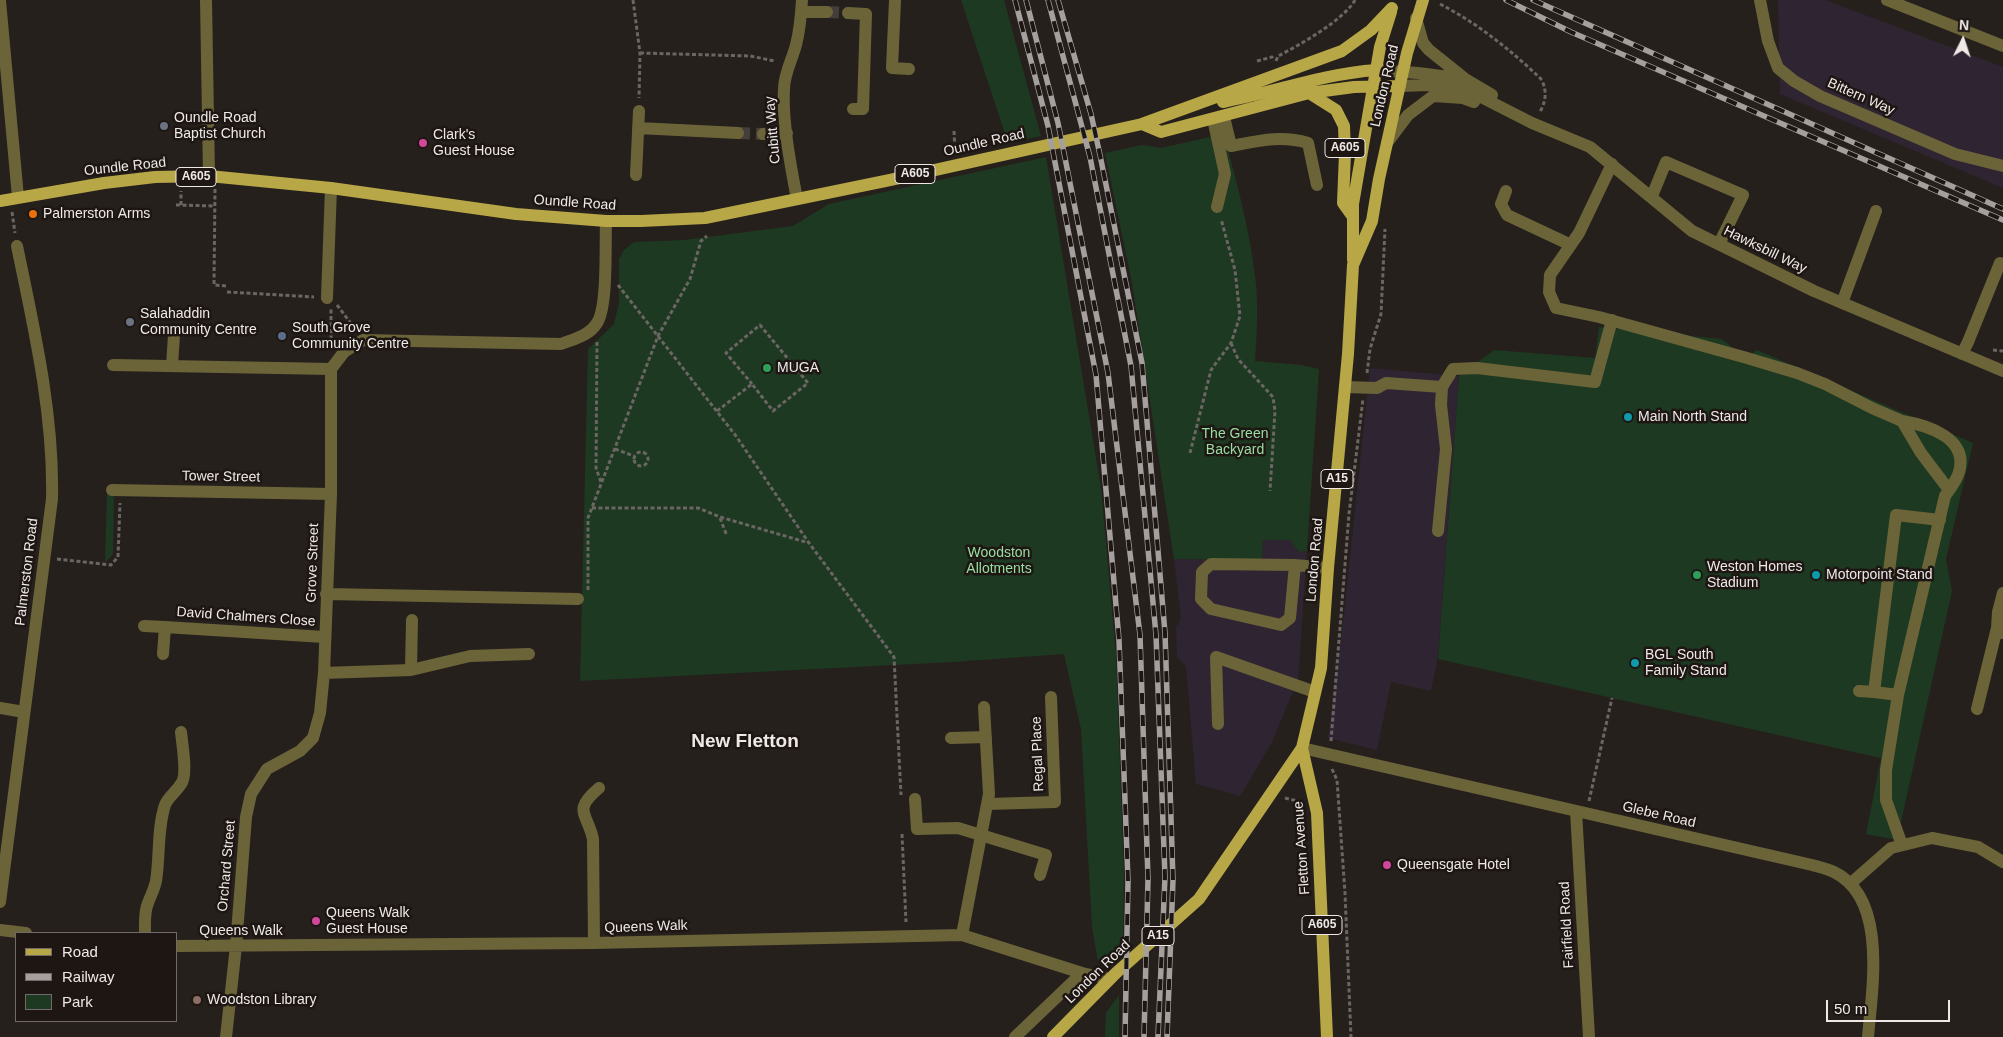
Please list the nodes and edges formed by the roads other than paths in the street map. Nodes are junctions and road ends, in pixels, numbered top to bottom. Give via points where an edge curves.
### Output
1 (206, 0) edge
2 (895, 0) edge
3 (1423, 0) edge
4 (1760, 0) edge
5 (1887, 0) edge
6 (0, 2) edge
7 (1394, 4) edge
8 (801, 6) edge
9 (827, 12) tunnel mouth
10 (848, 13) tunnel mouth
11 (1416, 18) junction
12 (2003, 46) edge
13 (909, 69) dead end
14 (1376, 70) junction
15 (1403, 72) junction
16 (1465, 79) junction
17 (1373, 86) junction
18 (1400, 86) junction
19 (1309, 93) junction
20 (1191, 108) junction
21 (853, 109) dead end
22 (639, 111) road end
23 (1219, 118) junction
24 (1532, 123) junction
25 (1142, 124) junction
26 (638, 128) junction
27 (738, 133) tunnel mouth
28 (787, 133) junction
29 (763, 134) tunnel mouth
30 (1387, 143) junction
31 (1612, 164) junction
32 (2003, 166) edge
33 (636, 175) dead end
34 (212, 177) junction
35 (1317, 185) dead end
36 (331, 188) junction
37 (1506, 191) dead end
38 (1652, 196) junction
39 (9, 199) edge
40 (797, 199) junction
41 (1217, 206) road end
42 (1876, 211) dead end
43 (1353, 217) junction
44 (606, 220) junction
45 (1718, 244) junction
46 (1571, 245) junction
47 (17, 246) road end
48 (2000, 264) dead end
49 (1354, 265) junction
50 (329, 298) road end
51 (1842, 303) junction
52 (1612, 320) junction
53 (174, 335) dead end
54 (1962, 354) junction
55 (113, 365) dead end
56 (172, 366) junction
57 (331, 369) junction
58 (2003, 371) edge
59 (1345, 387) junction
60 (1442, 388) junction
61 (1902, 421) junction
62 (116, 490) road end
63 (1949, 490) junction
64 (330, 494) junction
65 (1940, 520) junction
66 (1438, 531) dead end
67 (1295, 565) junction
68 (1328, 568) junction
69 (2003, 593) edge
70 (326, 594) junction
71 (578, 598) road end
72 (412, 620) dead end
73 (144, 626) dead end
74 (165, 627) junction
75 (2000, 631) edge
76 (324, 637) junction
77 (163, 654) dead end
78 (529, 654) dead end
79 (411, 670) junction
80 (324, 673) junction
81 (1859, 691) dead end
82 (1316, 692) junction
83 (1874, 692) junction
84 (1898, 695) junction
85 (1051, 697) dead end
86 (0, 708) edge
87 (984, 708) dead end
88 (1976, 709) dead end
89 (24, 712) junction
90 (1218, 724) dead end
91 (181, 732) dead end
92 (986, 737) junction
93 (952, 738) dead end
94 (1302, 748) junction
95 (300, 751) joint
96 (599, 788) dead end
97 (916, 799) dead end
98 (988, 804) junction
99 (1581, 812) junction
100 (5, 823) edge
101 (982, 836) junction
102 (1902, 845) junction
103 (2003, 862) edge
104 (1040, 875) dead end
105 (1850, 884) junction
106 (0, 902) edge
107 (0, 930) edge
108 (17, 932) edge
109 (145, 932) edge
110 (962, 935) junction
111 (594, 943) junction
112 (178, 946) edge
113 (236, 946) junction
114 (1082, 973) junction
115 (1113, 976) junction
116 (226, 1037) edge
117 (1015, 1037) edge
118 (1054, 1037) edge
119 (1327, 1037) edge
120 (1589, 1037) edge
121 (1868, 1037) edge

1 - 34 street
2 - 13 street via 892,68
3 - 11 main road, London Road / A15
4 - 32 street, Bittern Way via 1768,41 1778,68 1794,81 1820,96 1955,154
5 - 12 street
6 - 39 street
7 - 14 main road, London Road
7 - 20 main road, Oundle Road / A605 via 1371,30 1342,51
8 - 9 street
8 - 28 street, Cubitt Way via 801,25 785,77
10 - 21 street via 866,14 863,109
11 - 15 main road, London Road / A15
11 - 16 street, Hawksbill Way via 1423,43
14 - 15 street, Hawksbill Way
14 - 17 main road, London Road
14 - 20 main road, Oundle Road / A605
15 - 16 street, Hawksbill Way
15 - 18 main road, London Road / A15
16 - 24 street, Hawksbill Way via 1524,113
17 - 18 main road, Oundle Road / A605
17 - 19 main road, Oundle Road / A605
17 - 43 main road, A605
18 - 24 street, Hawksbill Way via 1456,87
18 - 30 main road, London Road / A15
19 - 23 main road, Oundle Road / A605
19 - 43 main road, A605 via 1336,110 1344,126 1343,203
20 - 25 main road, Oundle Road / A605
22 - 26 street
23 - 25 main road, Oundle Road / A605 via 1161,132
23 - 35 street via 1231,146 1292,138 1308,143
23 - 41 street via 1225,174
24 - 30 street, Hawksbill Way via 1502,116 1463,98 1433,96 1408,115
24 - 31 street, Hawksbill Way via 1590,147
25 - 40 main road, Oundle Road / A605
26 - 27 street
26 - 33 street
28 - 29 street
28 - 40 street, Cubitt Way
30 - 49 main road, London Road / A15 via 1372,221
31 - 38 street, Hawksbill Way
31 - 46 street
34 - 36 main road, Oundle Road / A605
34 - 39 main road, Oundle Road / A605 via 155,177
36 - 44 main road, Oundle Road / A605 via 516,214
36 - 50 street
37 - 46 street via 1501,204 1507,215
38 - 45 street, Hawksbill Way via 1692,231
38 - 45 street via 1666,162 1743,195
40 - 44 main road, Oundle Road / A605 via 699,218
42 - 51 street
43 - 49 main road, A605
44 - 57 street via 603,309 597,324 585,335 561,344 363,340 344,352
45 - 51 street, Hawksbill Way
46 - 52 street via 1550,275 1548,292 1556,308
47 - 89 street, Palmerston Road via 39,354 53,467 52,500
48 - 54 street
49 - 59 main road, London Road / A15
51 - 54 street, Hawksbill Way
52 - 60 street via 1595,382 1478,368 1454,369
52 - 61 street via 1797,373
53 - 56 street
54 - 58 street, Hawksbill Way
55 - 56 street
56 - 57 street
57 - 64 street, Grove Street
59 - 60 street via 1377,388 1386,383
59 - 68 main road, London Road / A15
60 - 66 street via 1446,449
61 - 63 street
61 - 63 street via 1917,424 1949,439 1958,447 1959,472
62 - 64 street, Tower Street
63 - 65 street
64 - 70 street, Grove Street
65 - 83 street via 1896,515
65 - 84 street
67 - 67 street via 1290,618 1281,625 1210,609 1201,599 1202,572 1211,564
67 - 68 street
68 - 82 main road, London Road / A15 via 1321,668
69 - 75 street via 1998,612
70 - 71 street
70 - 76 street, Grove Street
72 - 79 street
73 - 74 street, David Chalmers Close
74 - 76 street, David Chalmers Close
74 - 77 street, David Chalmers Close
75 - 88 street
76 - 80 street, Grove Street
78 - 79 street via 470,656
79 - 80 street
80 - 95 street, Grove Street via 314,738
81 - 83 street
82 - 90 street via 1216,657
82 - 94 main road, London Road / A15
83 - 84 street
84 - 102 street via 1886,770 1886,800
85 - 98 street, Regal Place via 1054,802
86 - 89 street
87 - 92 street
89 - 100 street, Palmerston Road
91 - 109 street via 183,783 165,804 156,883 147,904
92 - 93 street
92 - 98 street
94 - 99 street, Glebe Road
94 - 115 main road, London Road / A15 via 1199,899
94 - 119 main road, Fletton Avenue / A605 via 1318,814
95 - 113 street, Orchard Street via 267,769 251,794 246,817
96 - 111 street via 587,798 583,808 593,839
97 - 101 street via 917,829 958,828
98 - 101 street
99 - 105 street, Glebe Road via 1812,865 1835,872
99 - 120 street, Fairfield Road
100 - 106 street, Palmerston Road
101 - 104 street via 1046,855
101 - 110 street
102 - 103 street via 1932,838 1978,847
102 - 105 street via 1891,848
105 - 121 street, Glebe Road via 1864,904 1872,927 1873,975
107 - 108 street
110 - 111 street, Queens Walk
110 - 114 street, Queens Walk
111 - 113 street, Queens Walk
112 - 113 street, Queens Walk
113 - 116 street, Orchard Street
114 - 115 street, Queens Walk
114 - 117 street
115 - 118 main road, London Road / A15

